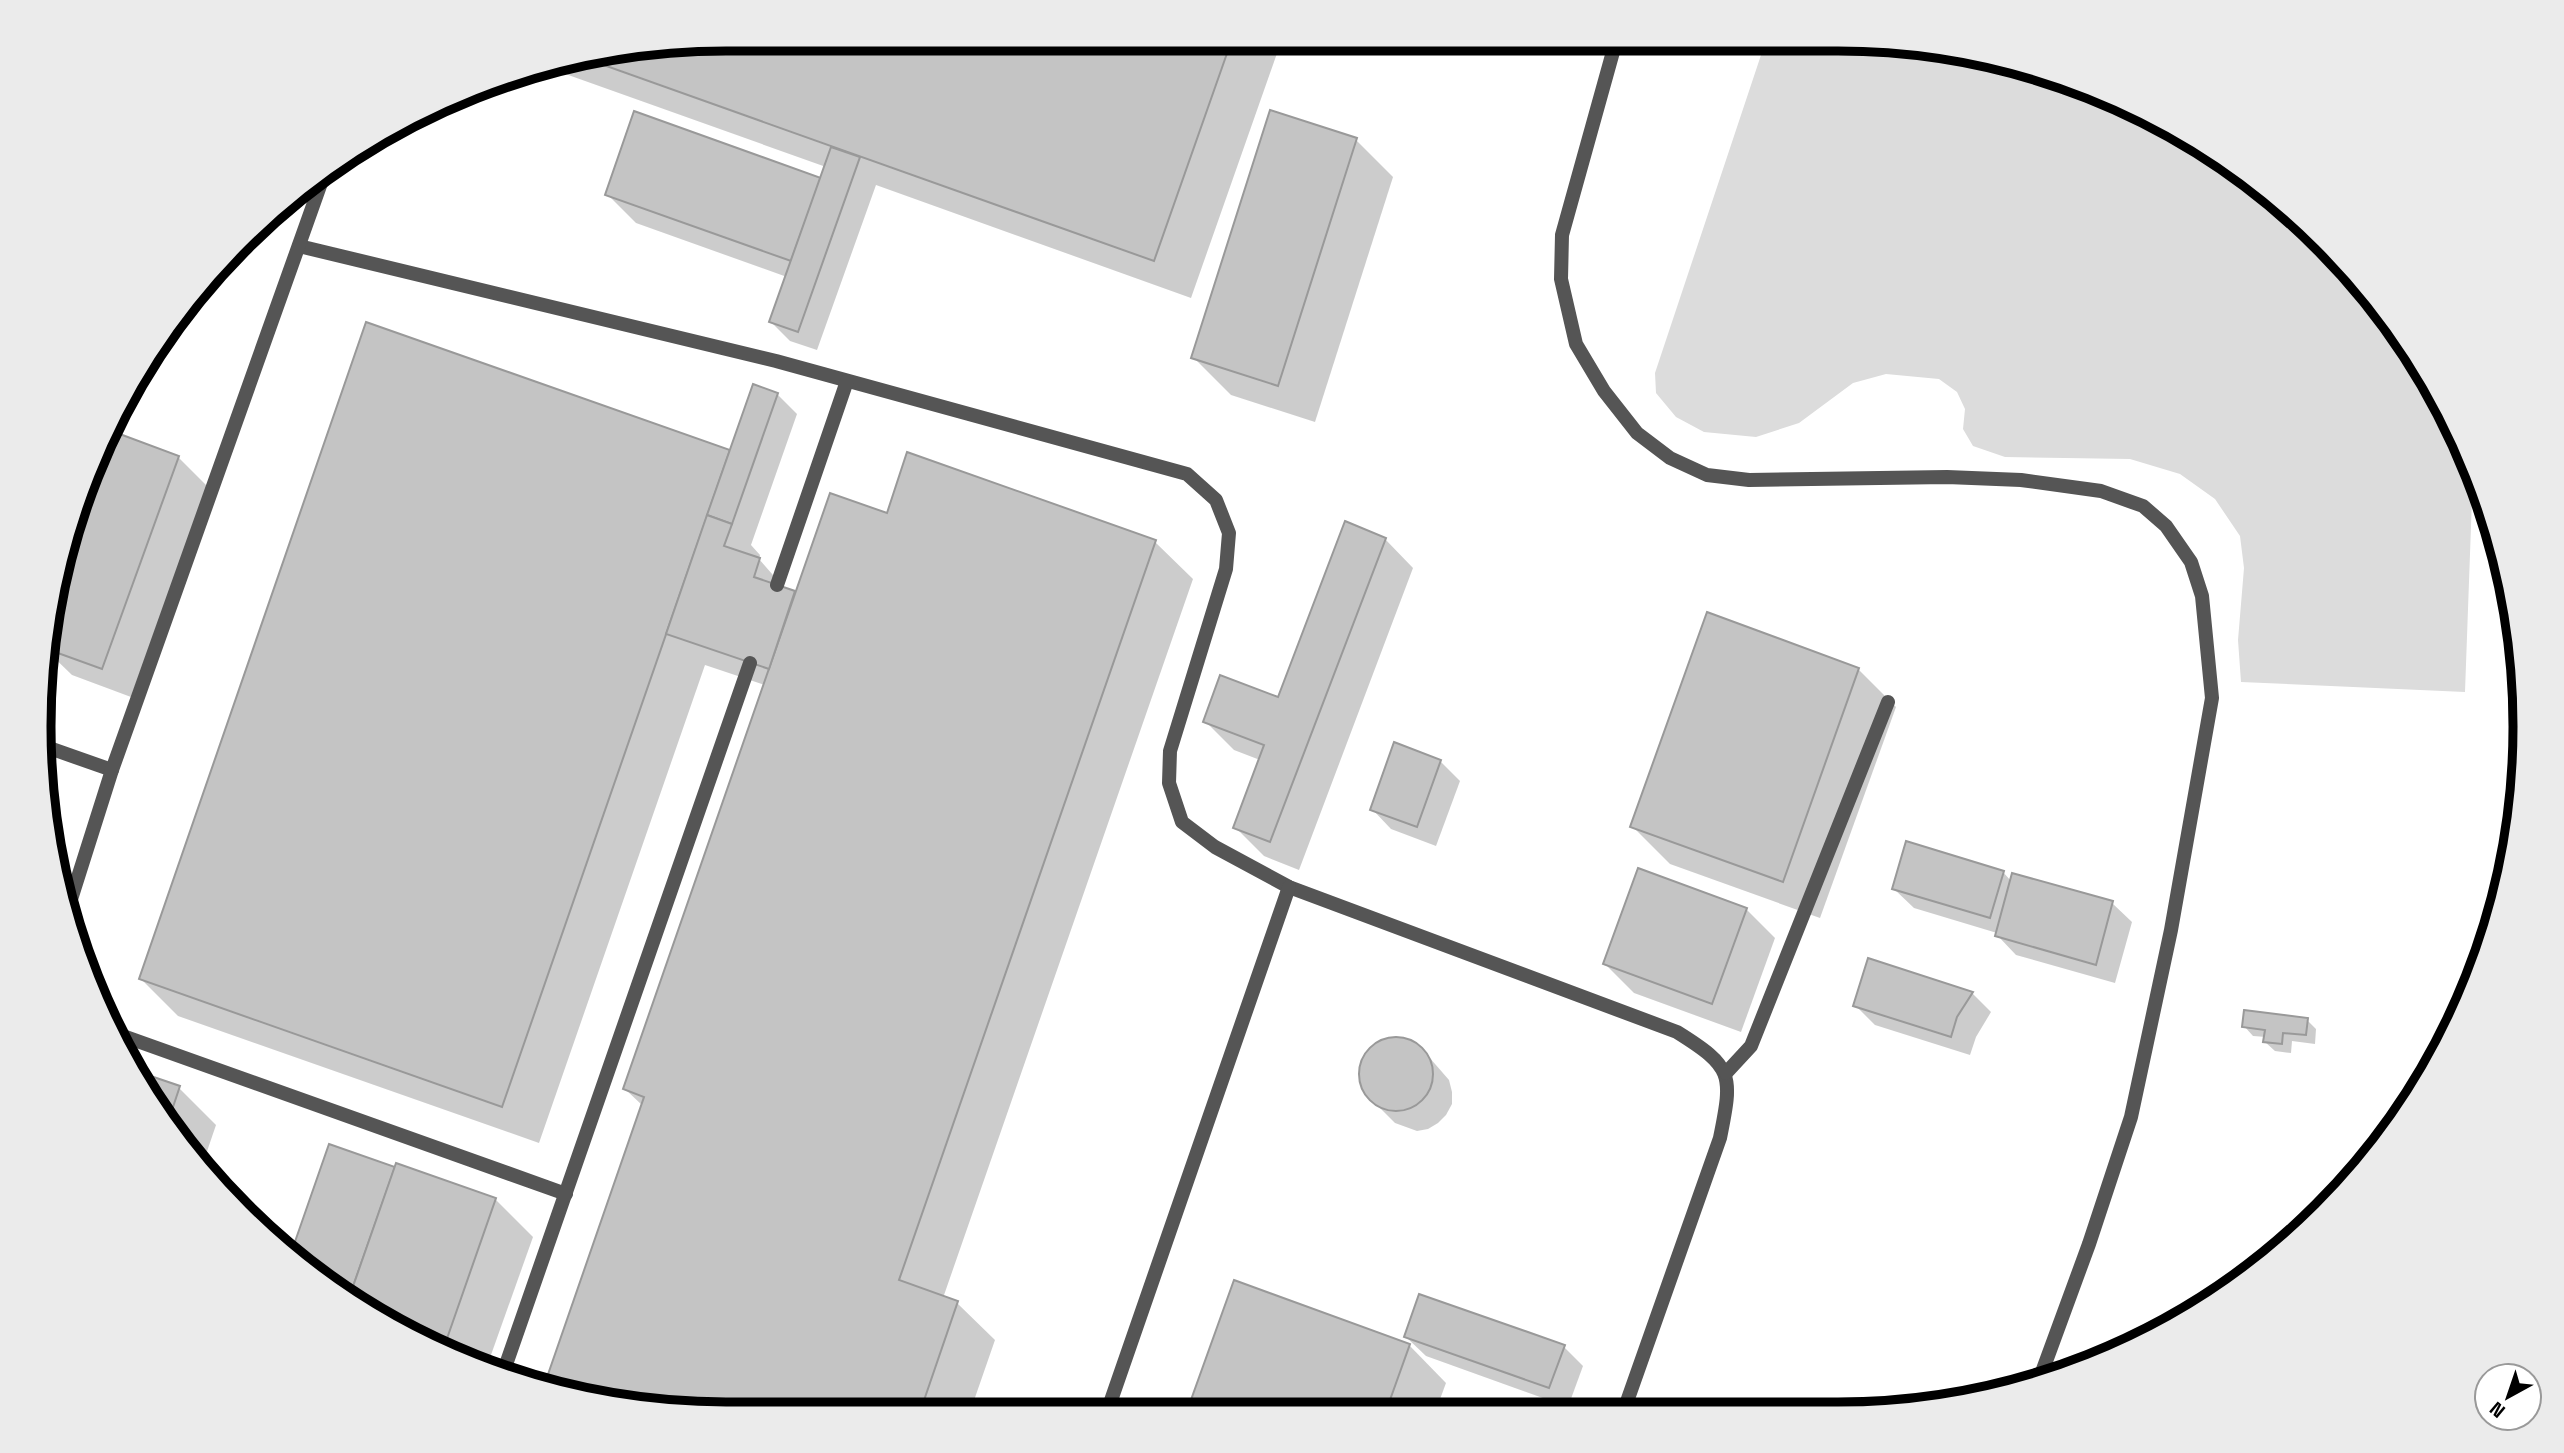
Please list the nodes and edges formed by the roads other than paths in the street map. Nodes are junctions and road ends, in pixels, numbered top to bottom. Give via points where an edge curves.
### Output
1 (1613, 51) edge
2 (320, 187) edge
3 (299, 246) junction
4 (847, 381) junction
5 (777, 585) dead end
6 (750, 663) dead end
7 (1888, 702) dead end
8 (52, 750) edge
9 (112, 770) junction
10 (1289, 887) junction
11 (73, 895) edge
12 (127, 1037) edge
13 (1726, 1073) junction
14 (566, 1194) junction
15 (506, 1365) edge
16 (2043, 1370) edge
17 (1110, 1402) edge
18 (1627, 1402) edge

1 - 16 lane via 1562,235 1561,279 1576,344 1637,433 1670,458 1707,475 1749,480 1947,477 2101,491 2143,506 2166,526 2192,562 2202,596 2212,698 2171,930 2131,1116
2 - 3 lane
3 - 4 lane
3 - 9 lane
4 - 5 lane
4 - 10 lane via 1188,474 1216,500 1229,533 1226,569 1170,751 1169,783 1182,822 1215,848
6 - 14 lane
7 - 13 lane via 1751,1046
8 - 9 lane
9 - 11 lane
10 - 13 lane via 1677,1031 1709,1052
10 - 17 lane
12 - 14 lane
13 - 18 lane via 1727,1103 1720,1138
14 - 15 lane

